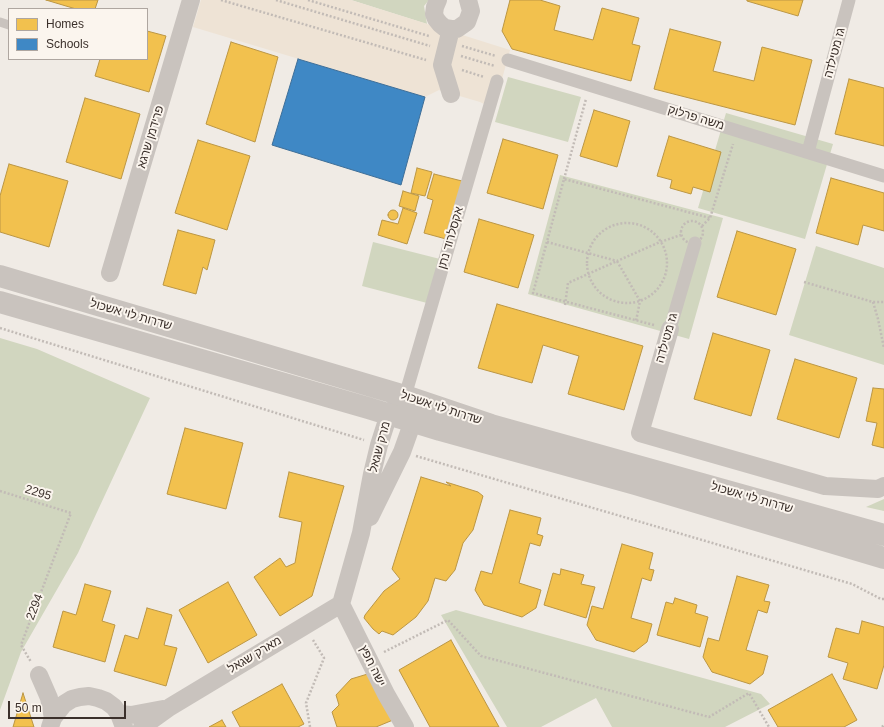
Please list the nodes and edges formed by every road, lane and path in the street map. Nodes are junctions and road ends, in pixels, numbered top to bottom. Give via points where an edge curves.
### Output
1 (192, 0) edge
2 (221, 0) edge
3 (276, 0) edge
4 (308, 0) edge
5 (438, 0) edge
6 (468, 0) edge
7 (849, 0) edge
8 (447, 47) junction
9 (508, 60) joint
10 (498, 81) junction
11 (590, 85) junction
12 (451, 94) dead end
13 (737, 131) junction
14 (808, 152) junction
15 (884, 176) edge
16 (564, 179) junction
17 (710, 218) junction
18 (702, 226) dead end
19 (682, 235) dead end
20 (547, 242) junction
21 (660, 242) junction
22 (695, 243) dead end
23 (588, 253) junction
24 (617, 261) junction
25 (110, 273) dead end
26 (588, 274) junction
27 (0, 276) edge
28 (804, 282) dead end
29 (566, 301) junction
30 (640, 301) junction
31 (0, 302) edge
32 (873, 302) junction
33 (884, 302) edge
34 (565, 305) dead end
35 (636, 321) junction
36 (0, 328) edge
37 (670, 329) junction
38 (884, 348) edge
39 (405, 396) junction
40 (389, 414) junction
41 (412, 421) junction
42 (379, 445) junction
43 (402, 452) junction
44 (884, 486) edge
45 (0, 491) edge
46 (71, 513) joint
47 (362, 533) junction
48 (884, 536) edge
49 (884, 558) edge
50 (884, 599) edge
51 (341, 604) junction
52 (304, 626) junction
53 (369, 660) junction
54 (38, 675) joint
55 (170, 707) junction
56 (54, 712) edge
57 (122, 720) edge
58 (142, 727) edge
59 (310, 727) edge
60 (405, 727) edge
61 (769, 727) edge

1 - 25 street, פרידמן שרגא
2 - 8 path
3 - 8 path
4 - 8 path
5 - 8 street via 434,14 445,28
6 - 8 street via 471,11 467,22
7 - 14 street, גז מטילדה
8 - 9 path
8 - 10 path
8 - 10 path via 501,68
8 - 12 street
9 - 11 street, משה פרלוק
10 - 39 street, אקסלרוד נתן
11 - 13 street, משה פרלוק
11 - 16 path
13 - 14 street, משה פרלוק
13 - 17 path
14 - 15 street, משה פרלוק
16 - 17 path
16 - 20 path
17 - 18 path
19 - 21 path
20 - 23 path
20 - 29 path via 533,293
21 - 23 path via 653,233 643,227 620,224 600,234 592,242
21 - 24 path
21 - 30 path via 667,265 664,276 651,296
22 - 37 street, גז מטילדה
23 - 24 path
23 - 26 path
24 - 26 path
24 - 30 path
26 - 29 path via 568,282
26 - 30 path via 593,286 614,302 627,304
27 - 39 street, שדרות לוי אשכול
28 - 32 path
29 - 34 path
29 - 35 path
30 - 35 path
31 - 40 street, שדרות לוי אשכול
32 - 33 path
32 - 38 path
35 - 37 path
36 - 42 path
37 - 44 street, גז מטילדה via 640,433 825,486 878,489
39 - 40 street, מרק שגאל
39 - 41 street
39 - 48 street, שדרות לוי אשכול via 491,425
40 - 41 street, שדרות לוי אשכול
40 - 42 street, מרק שגאל
41 - 43 street, מרק שגאל
41 - 49 street, שדרות לוי אשכול
42 - 47 street, מרק שגאל
43 - 47 street, מרק שגאל
43 - 50 path via 852,584
45 - 46 path, 2295
46 - 54 path, 2294 via 21,645
47 - 51 street, מרק שגאל
51 - 52 street, מארק שגאל
51 - 53 street, ישה חפץ
52 - 55 street, מארק שגאל
52 - 59 path via 324,658 306,702
53 - 60 street, ישה חפץ
53 - 61 path via 448,620 481,656 708,717 749,693
54 - 56 street
55 - 57 street via 131,715
55 - 58 street
56 - 57 street via 72,699 89,696 114,707

